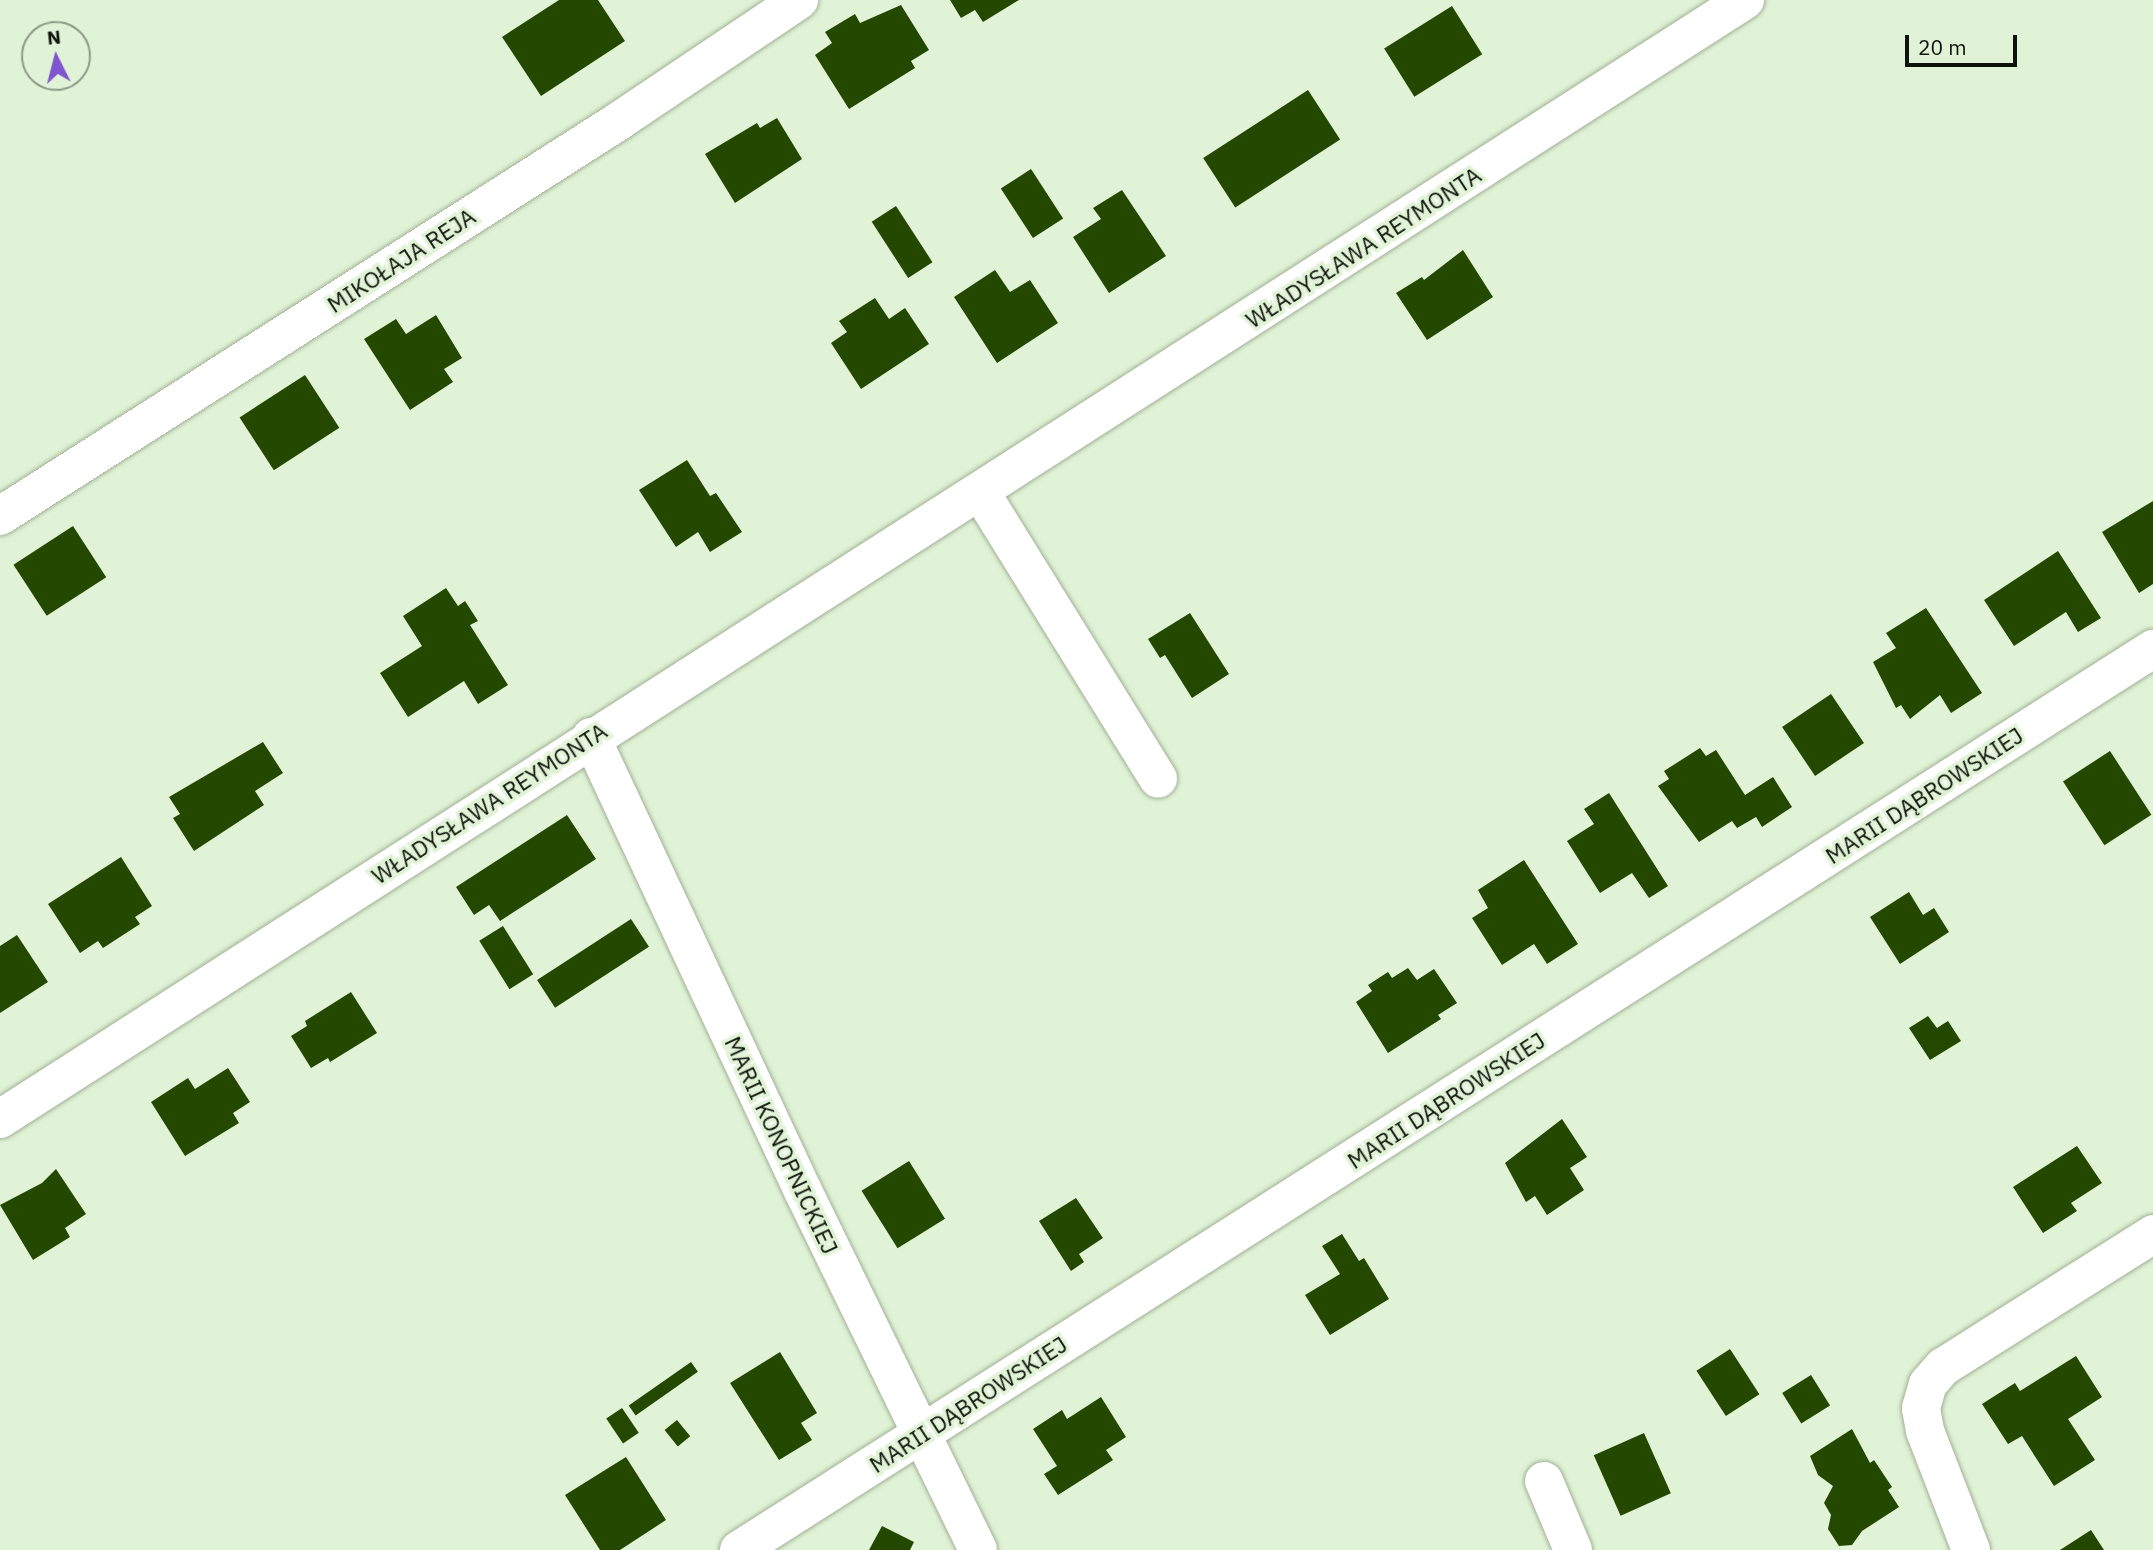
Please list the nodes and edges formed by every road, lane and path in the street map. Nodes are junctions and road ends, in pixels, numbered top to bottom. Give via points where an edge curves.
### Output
1 (799, 0) edge
2 (1745, 0) edge
3 (981, 493) junction
4 (0, 516) edge
5 (2153, 649) edge
6 (591, 737) junction
7 (1158, 779) dead end
8 (0, 1119) edge
9 (2153, 1234) edge
10 (921, 1434) junction
11 (1544, 1481) dead end
12 (739, 1550) edge
13 (978, 1550) edge
14 (1573, 1550) edge
15 (1971, 1550) edge

1 - 4 street, MIKOŁAJA REJA via 620,121
2 - 3 street, WŁADYSŁAWA REYMONTA
3 - 6 street, WŁADYSŁAWA REYMONTA
3 - 7 street
5 - 10 street, MARII DĄBROWSKIEJ
6 - 8 street, WŁADYSŁAWA REYMONTA
6 - 10 street, MARII KONOPNICKIEJ
9 - 15 street via 1944,1367 1928,1384 1921,1408 1925,1431
10 - 12 street, MARII DĄBROWSKIEJ
10 - 13 street, MARII KONOPNICKIEJ
11 - 14 street

